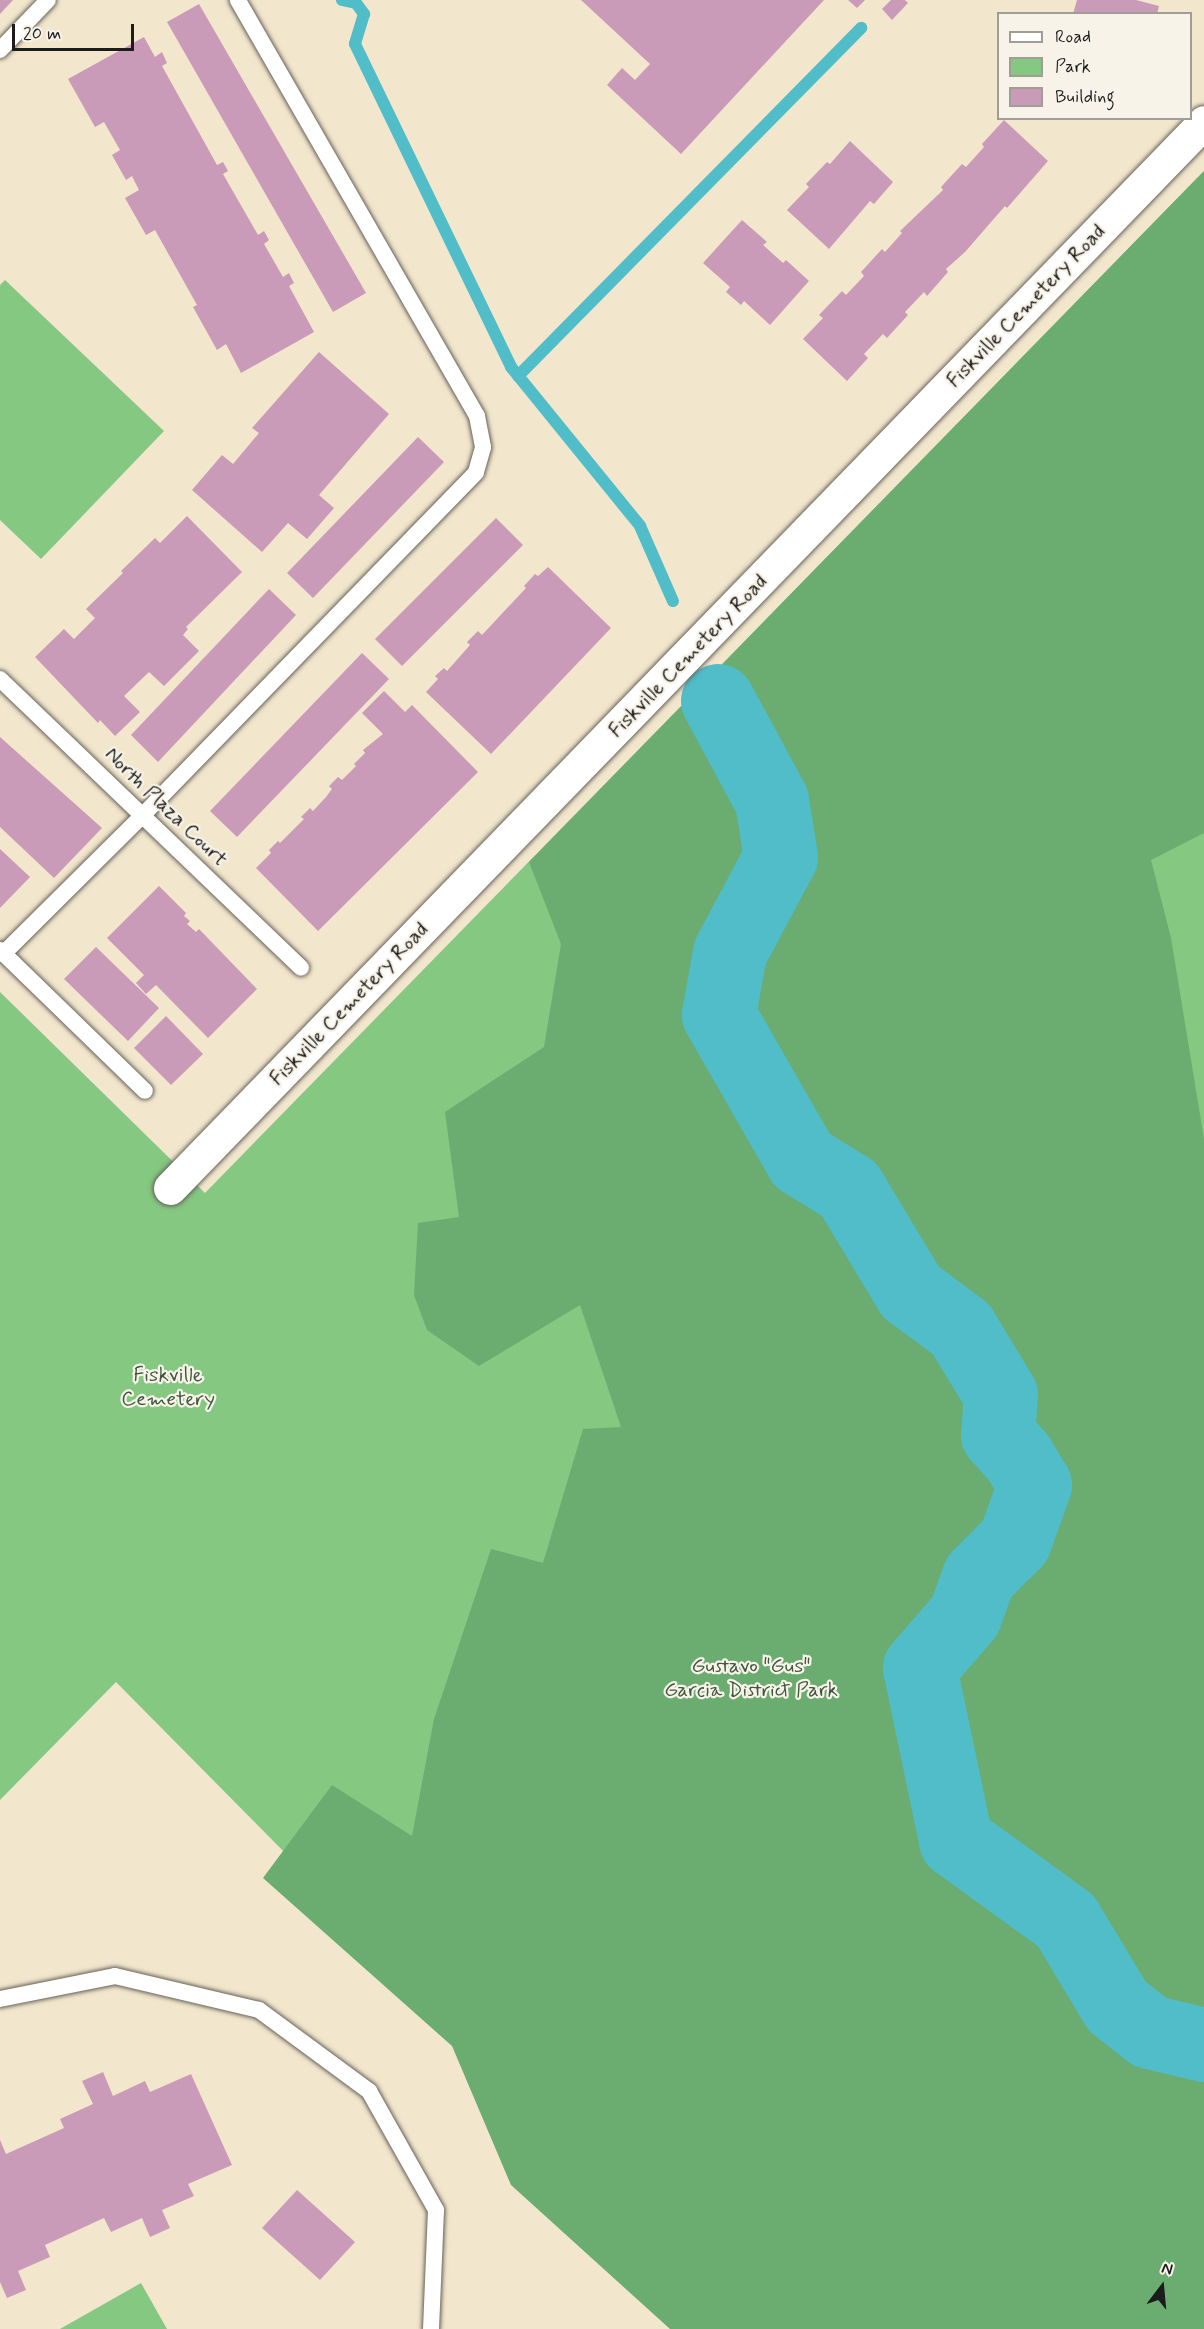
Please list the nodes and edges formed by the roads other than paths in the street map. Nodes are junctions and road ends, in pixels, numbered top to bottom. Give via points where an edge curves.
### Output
1 (48, 0) edge
2 (238, 0) edge
3 (0, 50) edge
4 (1204, 122) edge
5 (0, 679) edge
6 (142, 816) junction
7 (2, 952) edge
8 (300, 968) dead end
9 (145, 1091) dead end
10 (170, 1188) dead end
11 (0, 1999) edge
12 (431, 2329) edge

1 - 3 lane
2 - 6 lane via 477,416 483,447 476,472
4 - 10 street, Fiskville Cemetery Road
5 - 6 lane, North Plaza Court
6 - 7 lane
6 - 8 lane, North Plaza Court
7 - 9 lane
11 - 12 lane via 115,1976 259,2010 369,2091 436,2210

